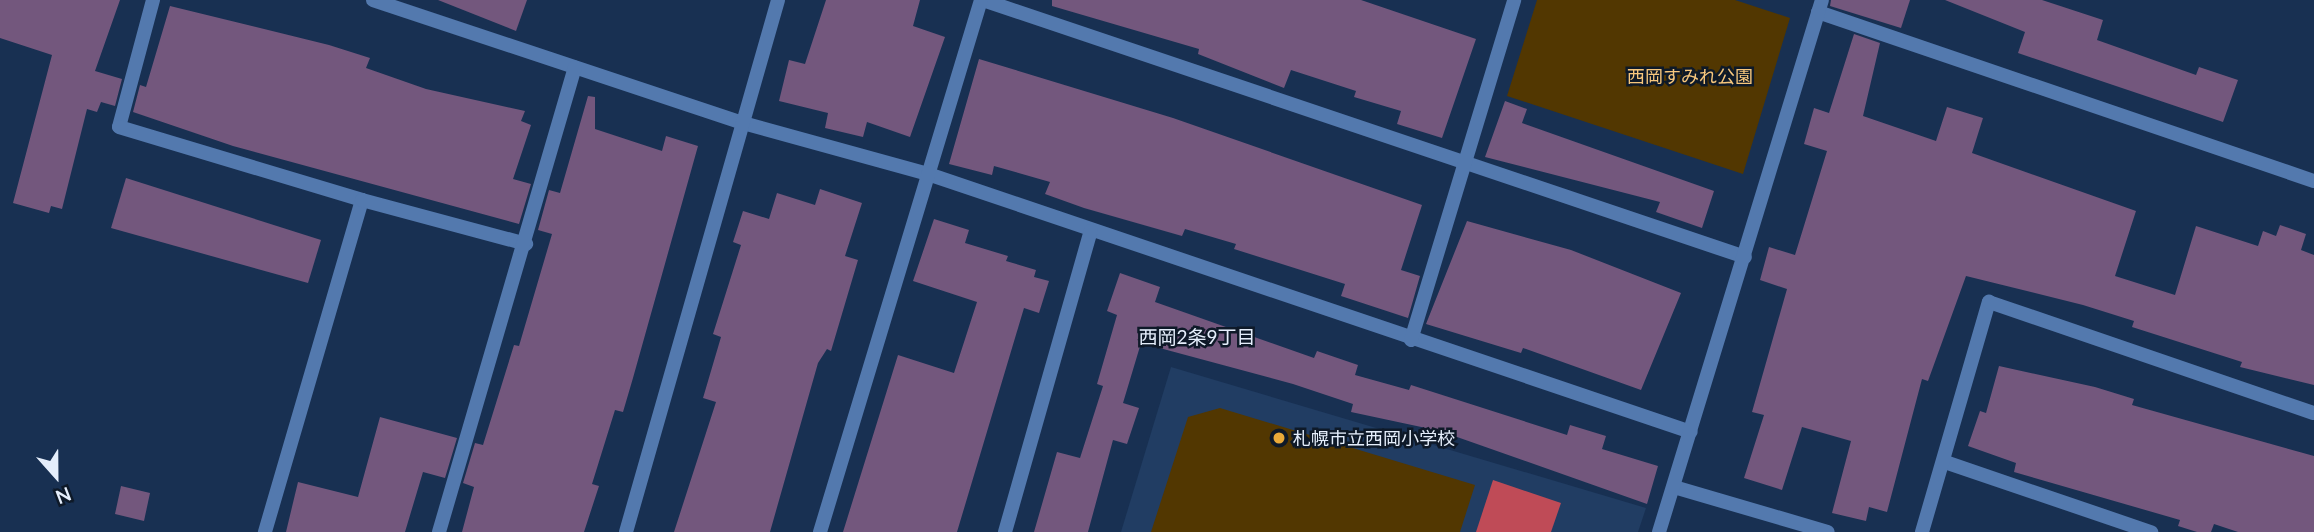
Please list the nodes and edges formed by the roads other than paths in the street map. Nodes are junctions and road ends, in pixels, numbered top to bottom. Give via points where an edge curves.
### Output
1 (153, 0) edge
2 (373, 0) edge
3 (778, 0) edge
4 (982, 0) edge
5 (1514, 0) edge
6 (1820, 6) edge
7 (575, 68) junction
8 (743, 123) junction
9 (1462, 163) junction
10 (928, 174) junction
11 (2314, 181) edge
12 (362, 200) junction
13 (1091, 232) junction
14 (526, 244) junction
15 (1745, 257) junction
16 (1411, 340) junction
17 (2314, 412) edge
18 (1691, 432) junction
19 (1945, 462) junction
20 (1674, 487) junction
21 (265, 532) edge
22 (439, 532) edge
23 (626, 532) edge
24 (820, 532) edge
25 (1005, 532) edge
26 (1659, 532) edge
27 (1828, 532) edge
28 (1922, 532) edge
29 (2151, 532) edge

1 - 12 street via 119,127
2 - 7 street
3 - 8 street
4 - 9 street
4 - 10 street
5 - 9 street
6 - 11 street
6 - 15 street
7 - 8 street
7 - 14 street
8 - 10 street
8 - 23 street
9 - 15 street
9 - 16 street
10 - 13 street
10 - 24 street
12 - 14 street
12 - 21 street
13 - 16 street
13 - 25 street
14 - 22 street
15 - 18 street
16 - 18 street
17 - 19 street via 1989,302
18 - 20 street
19 - 28 street
19 - 29 street
20 - 26 street
20 - 27 street

